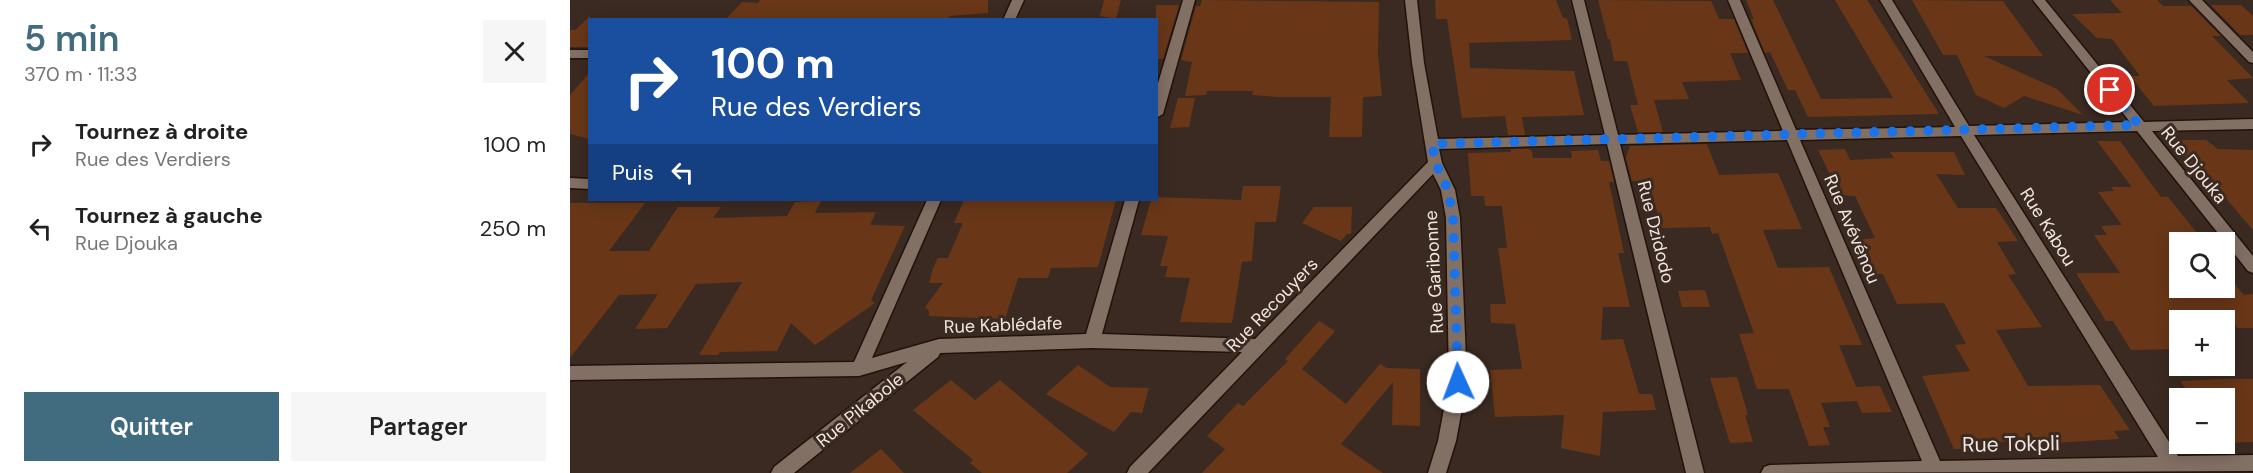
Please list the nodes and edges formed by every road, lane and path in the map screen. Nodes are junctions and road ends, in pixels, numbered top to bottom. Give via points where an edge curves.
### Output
1 (1018, 0) edge
2 (1188, 0) edge
3 (1411, 0) edge
4 (1578, 0) edge
5 (1734, 0) edge
6 (1886, 0) edge
7 (2039, 0) edge
8 (2195, 0) edge
9 (1010, 18) edge
10 (570, 54) edge
11 (588, 54) edge
12 (2253, 59) edge
13 (1158, 107) edge
14 (2253, 124) edge
15 (2139, 125) junction
16 (1964, 130) junction
17 (1791, 135) junction
18 (1613, 140) junction
19 (1432, 144) junction
20 (1436, 164) junction
21 (570, 183) edge
22 (588, 184) edge
23 (934, 201) edge
24 (1132, 201) edge
25 (2253, 267) edge
26 (1092, 341) junction
27 (939, 346) junction
28 (1261, 346) junction
29 (859, 369) junction
30 (570, 373) edge
31 (2253, 463) edge
32 (2175, 469) edge
33 (1935, 471) edge
34 (780, 473) edge
35 (1136, 473) edge
36 (1437, 473) edge
37 (1695, 473) edge
38 (1770, 473) edge

1 - 9 street
2 - 13 street
3 - 19 street, Rue Garibonne
4 - 18 street, Rue Dzidodo
5 - 17 street, Rue Avévénou
6 - 16 street, Rue Kabou
7 - 15 street, Rue Djouka
8 - 12 street
10 - 11 street
14 - 15 street
15 - 16 street
15 - 25 street, Rue Djouka
16 - 17 street
16 - 32 street, Rue Kabou
17 - 18 street
17 - 33 street, Rue Avévénou
18 - 19 street
18 - 37 street, Rue Dzidodo
19 - 20 street, Rue Garibonne
20 - 28 street, Rue Recouyers
20 - 36 street, Rue Garibonne via 1448,190 1453,218 1458,382 1448,441
21 - 22 street
23 - 29 street
24 - 26 street
26 - 27 street, Rue Kablédafe
26 - 28 street, Rue Kablédafe
27 - 29 street, Rue Kablédafe
27 - 34 street, Rue Pikabole
28 - 35 street, Rue Recouyers
29 - 30 street, Rue Kablédafe
31 - 32 street, Rue Tokpli
32 - 33 street, Rue Tokpli
33 - 38 street, Rue Tokpli

